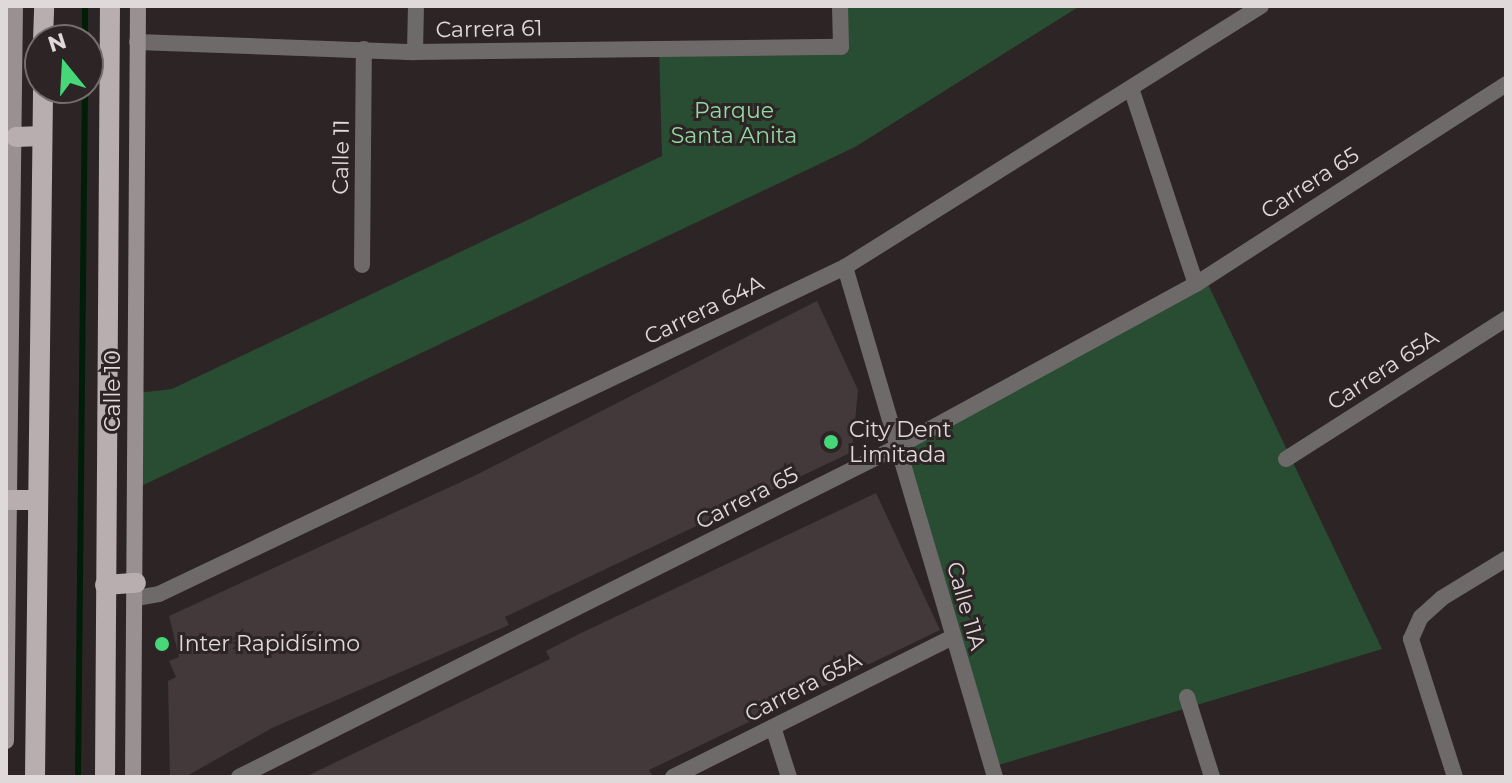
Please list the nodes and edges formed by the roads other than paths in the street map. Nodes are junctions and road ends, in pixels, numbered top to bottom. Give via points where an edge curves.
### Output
1 (110, 6) edge
2 (138, 6) edge
3 (416, 6) edge
4 (840, 6) edge
5 (1261, 6) edge
6 (12, 16) edge
7 (137, 42) junction
8 (364, 49) junction
9 (415, 52) junction
10 (1506, 84) edge
11 (1131, 88) junction
12 (43, 104) edge
13 (42, 136) junction
14 (16, 137) junction
15 (10, 235) edge
16 (362, 265) dead end
17 (845, 267) junction
18 (1196, 284) junction
19 (1506, 319) edge
20 (897, 447) junction
21 (8, 452) edge
22 (1286, 459) dead end
23 (10, 500) junction
24 (38, 500) junction
25 (1506, 559) edge
26 (105, 585) junction
27 (136, 591) junction
28 (952, 637) junction
29 (1187, 697) dead end
30 (773, 727) junction
31 (6, 741) edge
32 (35, 777) edge
33 (105, 777) edge
34 (133, 777) edge
35 (239, 777) edge
36 (673, 777) edge
37 (789, 777) edge
38 (995, 777) edge
39 (1212, 777) edge
40 (1455, 777) edge

1 - 26 main road, Calle 10
2 - 7 street, Calle 10
3 - 9 street
4 - 9 street, Carrera 61 via 841,47
5 - 11 street, Carrera 64A
6 - 14 street
7 - 8 street, Carrera 61
7 - 27 street, Calle 10
8 - 9 street, Carrera 61
8 - 16 street, Calle 11
10 - 18 street, Carrera 65
11 - 17 street, Carrera 64A
11 - 18 street
12 - 13 main road
13 - 14 main road
13 - 24 main road
14 - 15 street
15 - 21 street
17 - 20 street, Calle 11A
17 - 27 street, Carrera 64A via 159,594
18 - 20 street, Carrera 65
19 - 22 street, Carrera 65A
20 - 28 street, Calle 11A
20 - 35 street, Carrera 65
21 - 23 street
23 - 24 main road
23 - 31 street
24 - 32 main road
25 - 40 street via 1421,617 1411,639
26 - 27 main road
26 - 33 main road, Calle 10
27 - 34 street, Calle 10
28 - 30 street, Carrera 65A
28 - 38 street, Calle 11A
29 - 39 street
30 - 36 street, Carrera 65A
30 - 37 street

